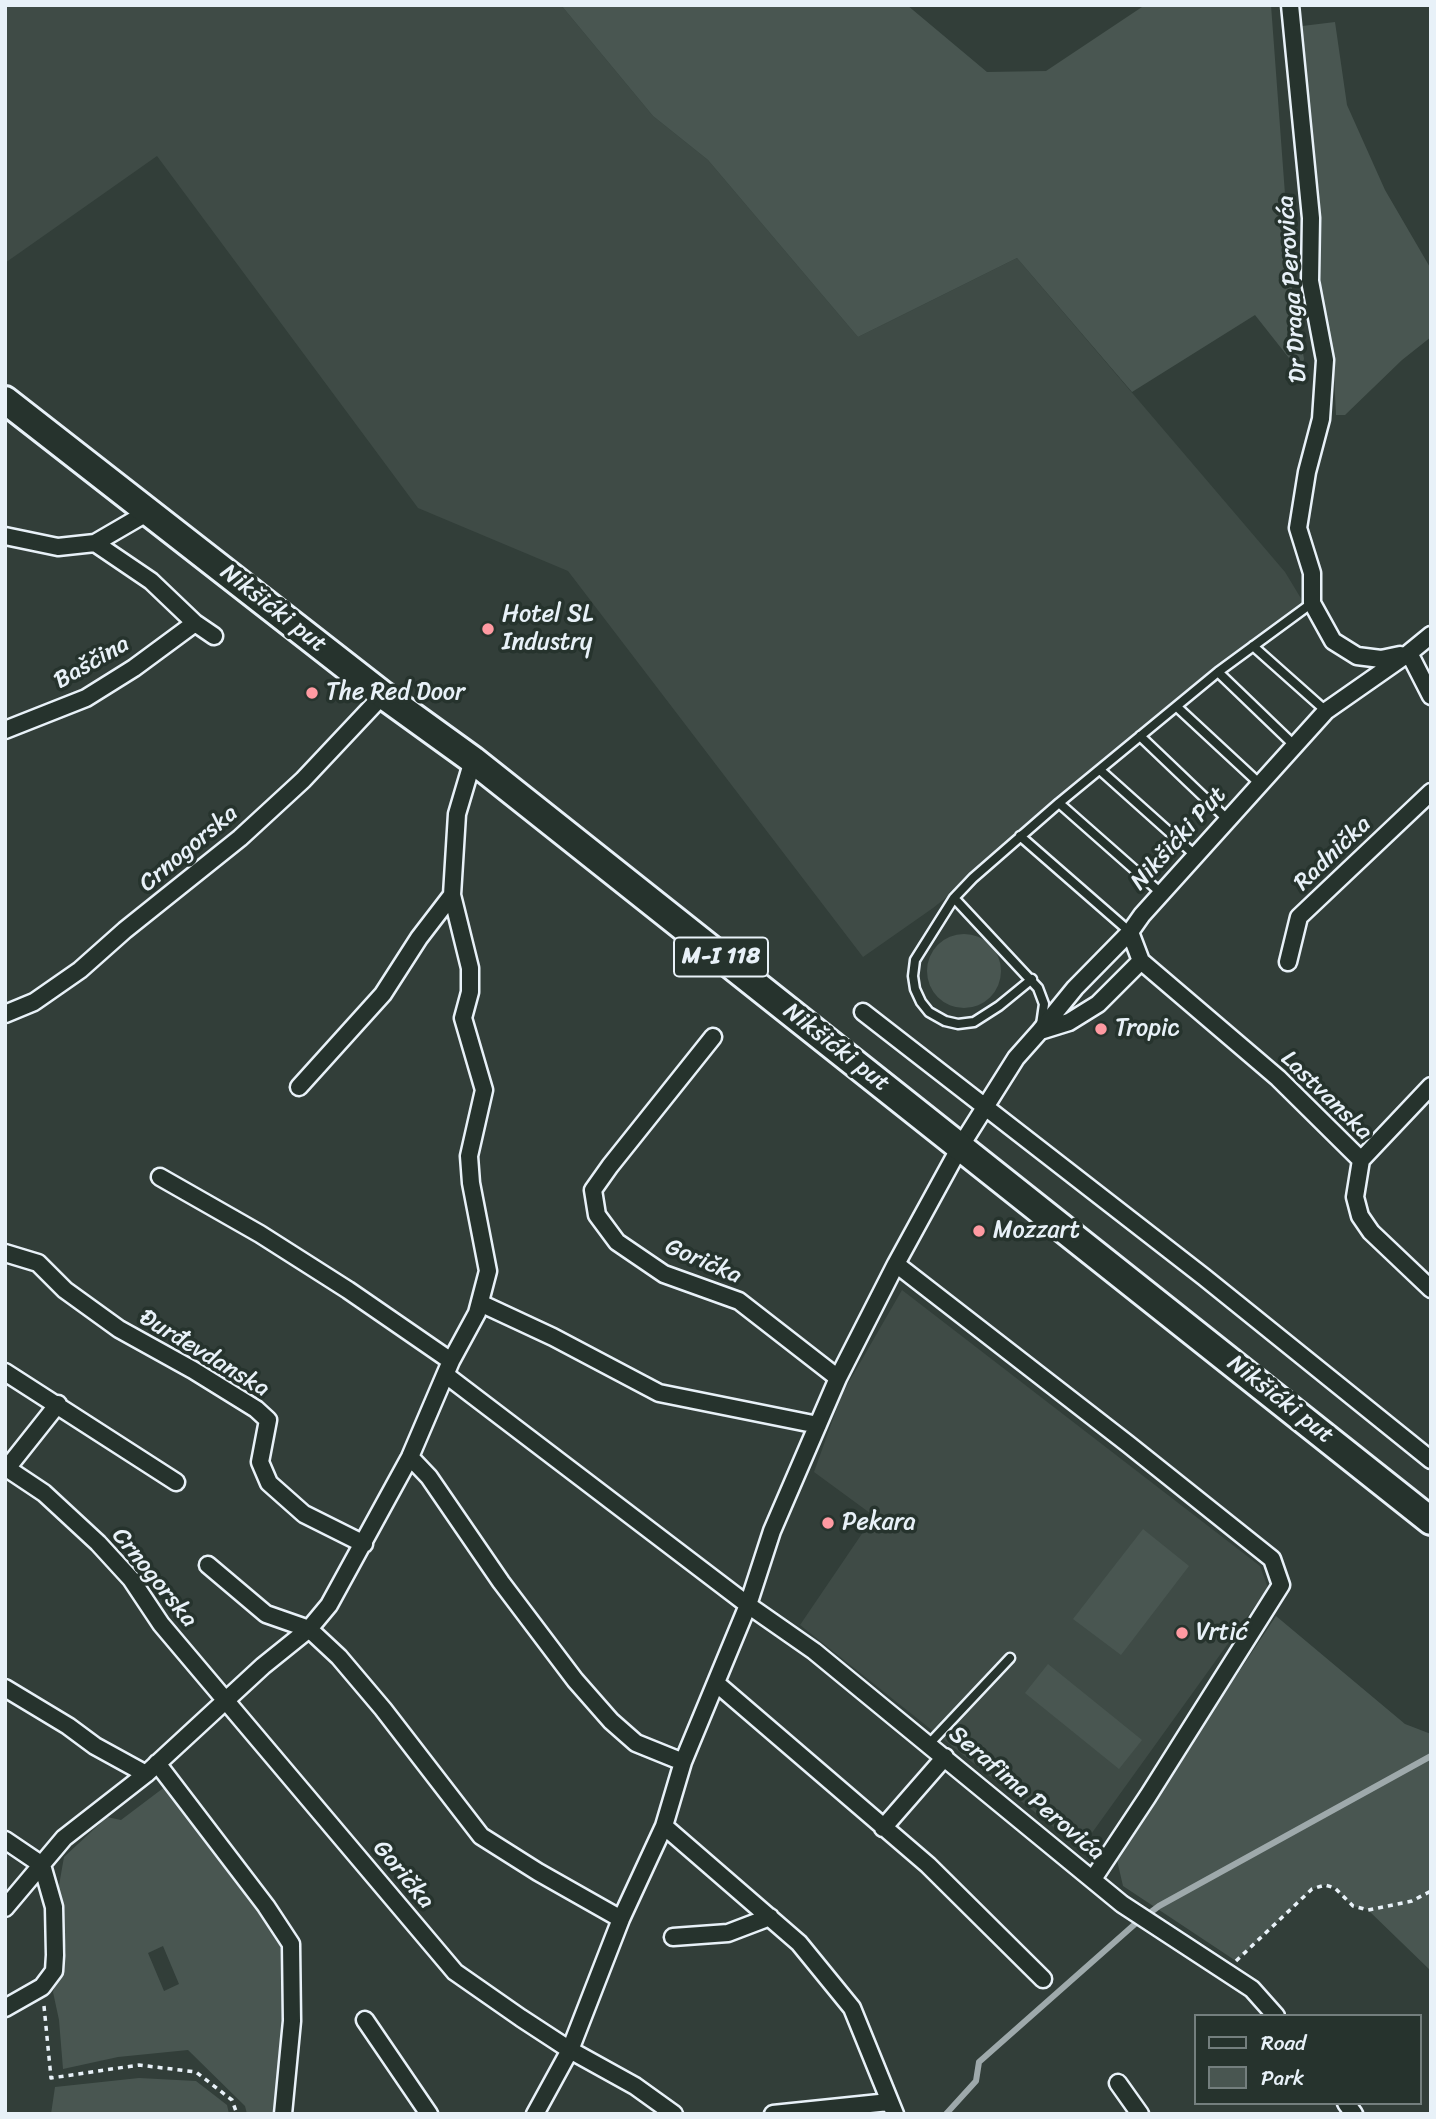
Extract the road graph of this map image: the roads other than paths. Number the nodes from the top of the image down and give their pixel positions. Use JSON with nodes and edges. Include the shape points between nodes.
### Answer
{"nodes":[{"id":1,"x":1290,"y":5,"type":"edge"},
{"id":2,"x":5,"y":400,"type":"edge"},
{"id":3,"x":149,"y":511,"type":"junction"},
{"id":4,"x":5,"y":536,"type":"edge"},
{"id":5,"x":95,"y":543,"type":"junction"},
{"id":6,"x":1312,"y":603,"type":"junction"},
{"id":7,"x":195,"y":623,"type":"junction"},
{"id":8,"x":1431,"y":635,"type":"edge"},
{"id":9,"x":214,"y":636,"type":"dead end"},
{"id":10,"x":1253,"y":646,"type":"junction"},
{"id":11,"x":1409,"y":653,"type":"junction"},
{"id":12,"x":1217,"y":672,"type":"junction"},
{"id":13,"x":383,"y":695,"type":"junction"},
{"id":14,"x":1431,"y":696,"type":"edge"},
{"id":15,"x":1177,"y":707,"type":"junction"},
{"id":16,"x":1326,"y":711,"type":"junction"},
{"id":17,"x":5,"y":730,"type":"edge"},
{"id":18,"x":1140,"y":736,"type":"junction"},
{"id":19,"x":1295,"y":746,"type":"junction"},
{"id":20,"x":473,"y":760,"type":"junction"},
{"id":21,"x":1100,"y":769,"type":"junction"},
{"id":22,"x":1260,"y":784,"type":"junction"},
{"id":23,"x":1431,"y":792,"type":"edge"},
{"id":24,"x":1059,"y":803,"type":"junction"},
{"id":25,"x":1228,"y":820,"type":"junction"},
{"id":26,"x":1020,"y":836,"type":"junction"},
{"id":27,"x":1195,"y":855,"type":"junction"},
{"id":28,"x":1161,"y":892,"type":"junction"},
{"id":29,"x":452,"y":895,"type":"junction"},
{"id":30,"x":954,"y":898,"type":"junction"},
{"id":31,"x":1130,"y":932,"type":"junction"},
{"id":32,"x":1141,"y":961,"type":"junction"},
{"id":33,"x":1288,"y":962,"type":"dead end"},
{"id":34,"x":1032,"y":979,"type":"junction"},
{"id":35,"x":863,"y":1012,"type":"dead end"},
{"id":36,"x":5,"y":1014,"type":"edge"},
{"id":37,"x":1040,"y":1031,"type":"junction"},
{"id":38,"x":713,"y":1037,"type":"dead end"},
{"id":39,"x":1431,"y":1086,"type":"edge"},
{"id":40,"x":299,"y":1087,"type":"dead end"},
{"id":41,"x":986,"y":1107,"type":"junction"},
{"id":42,"x":960,"y":1147,"type":"junction"},
{"id":43,"x":1361,"y":1160,"type":"junction"},
{"id":44,"x":160,"y":1177,"type":"dead end"},
{"id":45,"x":5,"y":1253,"type":"edge"},
{"id":46,"x":896,"y":1264,"type":"junction"},
{"id":47,"x":1431,"y":1289,"type":"edge"},
{"id":48,"x":480,"y":1303,"type":"junction"},
{"id":49,"x":449,"y":1368,"type":"junction"},
{"id":50,"x":5,"y":1371,"type":"edge"},
{"id":51,"x":838,"y":1378,"type":"junction"},
{"id":52,"x":58,"y":1404,"type":"junction"},
{"id":53,"x":818,"y":1425,"type":"junction"},
{"id":54,"x":410,"y":1457,"type":"junction"},
{"id":55,"x":1431,"y":1460,"type":"edge"},
{"id":56,"x":7,"y":1467,"type":"edge"},
{"id":57,"x":176,"y":1482,"type":"dead end"},
{"id":58,"x":1431,"y":1521,"type":"edge"},
{"id":59,"x":363,"y":1544,"type":"junction"},
{"id":60,"x":208,"y":1565,"type":"dead end"},
{"id":61,"x":748,"y":1605,"type":"junction"},
{"id":62,"x":309,"y":1629,"type":"junction"},
{"id":63,"x":1010,"y":1658,"type":"dead end"},
{"id":64,"x":716,"y":1683,"type":"junction"},
{"id":65,"x":5,"y":1688,"type":"edge"},
{"id":66,"x":226,"y":1700,"type":"junction"},
{"id":67,"x":929,"y":1744,"type":"junction"},
{"id":68,"x":945,"y":1757,"type":"junction"},
{"id":69,"x":683,"y":1762,"type":"junction"},
{"id":70,"x":152,"y":1769,"type":"junction"},
{"id":71,"x":664,"y":1826,"type":"junction"},
{"id":72,"x":883,"y":1828,"type":"junction"},
{"id":73,"x":5,"y":1840,"type":"edge"},
{"id":74,"x":42,"y":1865,"type":"junction"},
{"id":75,"x":1093,"y":1879,"type":"junction"},
{"id":76,"x":5,"y":1909,"type":"edge"},
{"id":77,"x":771,"y":1917,"type":"junction"},
{"id":78,"x":621,"y":1919,"type":"junction"},
{"id":79,"x":673,"y":1937,"type":"dead end"},
{"id":80,"x":1043,"y":1979,"type":"dead end"},
{"id":81,"x":5,"y":2008,"type":"edge"},
{"id":82,"x":1274,"y":2014,"type":"edge"},
{"id":83,"x":365,"y":2020,"type":"dead end"},
{"id":84,"x":570,"y":2050,"type":"junction"},
{"id":85,"x":1118,"y":2083,"type":"dead end"},
{"id":86,"x":892,"y":2108,"type":"edge"},
{"id":87,"x":284,"y":2114,"type":"edge"},
{"id":88,"x":429,"y":2114,"type":"edge"},
{"id":89,"x":535,"y":2114,"type":"edge"},
{"id":90,"x":674,"y":2114,"type":"edge"},
{"id":91,"x":773,"y":2114,"type":"edge"},
{"id":92,"x":1140,"y":2114,"type":"edge"}],
"edges":[{"from":1,"to":6,"type":"street","name":"Dr Draga Perovića","via":[[1311,218],[1310,281],[1325,360],[1321,419],[1298,528],[1312,573]]},
{"from":2,"to":3,"type":"main road","name":"Nikšićki put","number":"M-I 118"},
{"from":3,"to":5,"type":"street"},
{"from":3,"to":13,"type":"main road","name":"Nikšićki put","number":"M-I 118"},
{"from":4,"to":5,"type":"street","via":[[58,547]]},
{"from":5,"to":7,"type":"street","via":[[151,581]]},
{"from":6,"to":10,"type":"lane"},
{"from":6,"to":11,"type":"street","name":"Dr Draga Perovića","via":[[1333,641],[1357,656],[1381,659]]},
{"from":7,"to":9,"type":"street"},
{"from":7,"to":17,"type":"street","name":"Baščina","via":[[86,698]]},
{"from":8,"to":11,"type":"street","name":"Nikšićki Put"},
{"from":10,"to":12,"type":"lane"},
{"from":10,"to":16,"type":"lane"},
{"from":11,"to":14,"type":"street"},
{"from":11,"to":16,"type":"street","name":"Nikšićki Put"},
{"from":12,"to":15,"type":"lane"},
{"from":12,"to":19,"type":"lane"},
{"from":13,"to":20,"type":"main road","name":"Nikšićki put","number":"M-I 118"},
{"from":13,"to":36,"type":"street","name":"Crnogorska","via":[[303,780],[240,838],[80,970],[34,1002]]},
{"from":15,"to":18,"type":"lane"},
{"from":15,"to":22,"type":"lane"},
{"from":16,"to":19,"type":"street","name":"Nikšićki Put"},
{"from":18,"to":21,"type":"lane"},
{"from":18,"to":25,"type":"lane"},
{"from":19,"to":22,"type":"street","name":"Nikšićki Put"},
{"from":20,"to":29,"type":"street","via":[[457,814]]},
{"from":20,"to":42,"type":"main road","name":"Nikšićki put","number":"M-I 118"},
{"from":21,"to":24,"type":"lane"},
{"from":21,"to":27,"type":"lane"},
{"from":22,"to":25,"type":"street","name":"Nikšićki Put"},
{"from":23,"to":33,"type":"street","name":"Radnička","via":[[1300,917]]},
{"from":24,"to":26,"type":"lane"},
{"from":24,"to":28,"type":"lane"},
{"from":25,"to":27,"type":"street","name":"Nikšićki Put"},
{"from":26,"to":30,"type":"lane"},
{"from":26,"to":31,"type":"lane"},
{"from":27,"to":28,"type":"street","name":"Nikšićki Put"},
{"from":28,"to":31,"type":"street","name":"Nikšićki Put"},
{"from":29,"to":40,"type":"street","via":[[383,994]]},
{"from":29,"to":48,"type":"street","via":[[470,968],[463,1018],[484,1090],[469,1156],[488,1271]]},
{"from":30,"to":34,"type":"lane"},
{"from":30,"to":34,"type":"lane","via":[[915,960],[915,989],[929,1012],[958,1024],[974,1022]]},
{"from":31,"to":32,"type":"street"},
{"from":31,"to":37,"type":"street","name":"Nikšićki Put"},
{"from":32,"to":37,"type":"street","via":[[1098,1004],[1069,1022]]},
{"from":32,"to":43,"type":"street","name":"Lastvanska","via":[[1278,1078]]},
{"from":34,"to":37,"type":"lane","via":[[1044,1004]]},
{"from":35,"to":41,"type":"street","name":"Nikšićki put"},
{"from":37,"to":41,"type":"street","via":[[1016,1058]]},
{"from":38,"to":51,"type":"street","name":"Gorička","via":[[593,1190],[597,1215],[617,1242],[664,1274],[739,1301]]},
{"from":39,"to":43,"type":"street"},
{"from":41,"to":42,"type":"street"},
{"from":41,"to":55,"type":"street","name":"Nikšićki put"},
{"from":42,"to":46,"type":"street"},
{"from":42,"to":58,"type":"main road","name":"Nikšićki put","number":"M-I 118"},
{"from":43,"to":47,"type":"street","name":"Lastvanska","via":[[1355,1197],[1360,1216]]},
{"from":44,"to":49,"type":"street","via":[[348,1290]]},
{"from":45,"to":59,"type":"street","name":"Đurđevdanska","via":[[38,1262],[65,1290],[119,1329],[256,1409],[268,1420],[260,1462],[269,1483],[304,1514]]},
{"from":46,"to":51,"type":"street"},
{"from":46,"to":75,"type":"street","via":[[1272,1559],[1280,1585]]},
{"from":48,"to":49,"type":"street"},
{"from":48,"to":53,"type":"street","via":[[659,1393]]},
{"from":49,"to":54,"type":"street"},
{"from":49,"to":61,"type":"street"},
{"from":50,"to":52,"type":"street"},
{"from":51,"to":53,"type":"street"},
{"from":52,"to":56,"type":"street"},
{"from":52,"to":57,"type":"street"},
{"from":53,"to":61,"type":"street","via":[[772,1531]]},
{"from":54,"to":59,"type":"street"},
{"from":54,"to":69,"type":"street","via":[[575,1680],[611,1721],[636,1743]]},
{"from":56,"to":66,"type":"street","name":"Crnogorska","via":[[44,1493],[98,1543]]},
{"from":59,"to":62,"type":"street","via":[[329,1605]]},
{"from":60,"to":62,"type":"street","via":[[266,1614]]},
{"from":61,"to":64,"type":"street"},
{"from":61,"to":67,"type":"street","name":"Serafima Perovića","via":[[814,1651]]},
{"from":62,"to":66,"type":"street"},
{"from":62,"to":78,"type":"street","via":[[383,1709],[481,1836]]},
{"from":63,"to":67,"type":"lane"},
{"from":64,"to":69,"type":"street"},
{"from":64,"to":72,"type":"street"},
{"from":65,"to":70,"type":"street","via":[[95,1746]]},
{"from":66,"to":70,"type":"street"},
{"from":66,"to":84,"type":"street","name":"Gorička","via":[[455,1972]]},
{"from":67,"to":68,"type":"street","name":"Serafima Perovića"},
{"from":68,"to":72,"type":"street"},
{"from":68,"to":75,"type":"street","name":"Serafima Perovića"},
{"from":69,"to":71,"type":"street"},
{"from":70,"to":74,"type":"street","via":[[64,1838]]},
{"from":70,"to":87,"type":"street","via":[[266,1906],[291,1944],[292,2021]]},
{"from":71,"to":77,"type":"street"},
{"from":71,"to":78,"type":"street"},
{"from":72,"to":80,"type":"street","via":[[928,1865]]},
{"from":73,"to":74,"type":"street"},
{"from":74,"to":76,"type":"street"},
{"from":74,"to":81,"type":"street","via":[[54,1907],[54,1971],[42,1987]]},
{"from":75,"to":82,"type":"street","name":"Serafima Perovića","via":[[1122,1904],[1252,1989]]},
{"from":77,"to":79,"type":"street","via":[[728,1933]]},
{"from":77,"to":86,"type":"street","via":[[799,1943],[852,2008]]},
{"from":78,"to":84,"type":"street"},
{"from":83,"to":88,"type":"street"},
{"from":84,"to":89,"type":"street"},
{"from":84,"to":90,"type":"street","name":"Gorička"},
{"from":85,"to":92,"type":"street"},
{"from":86,"to":91,"type":"street"}]}
